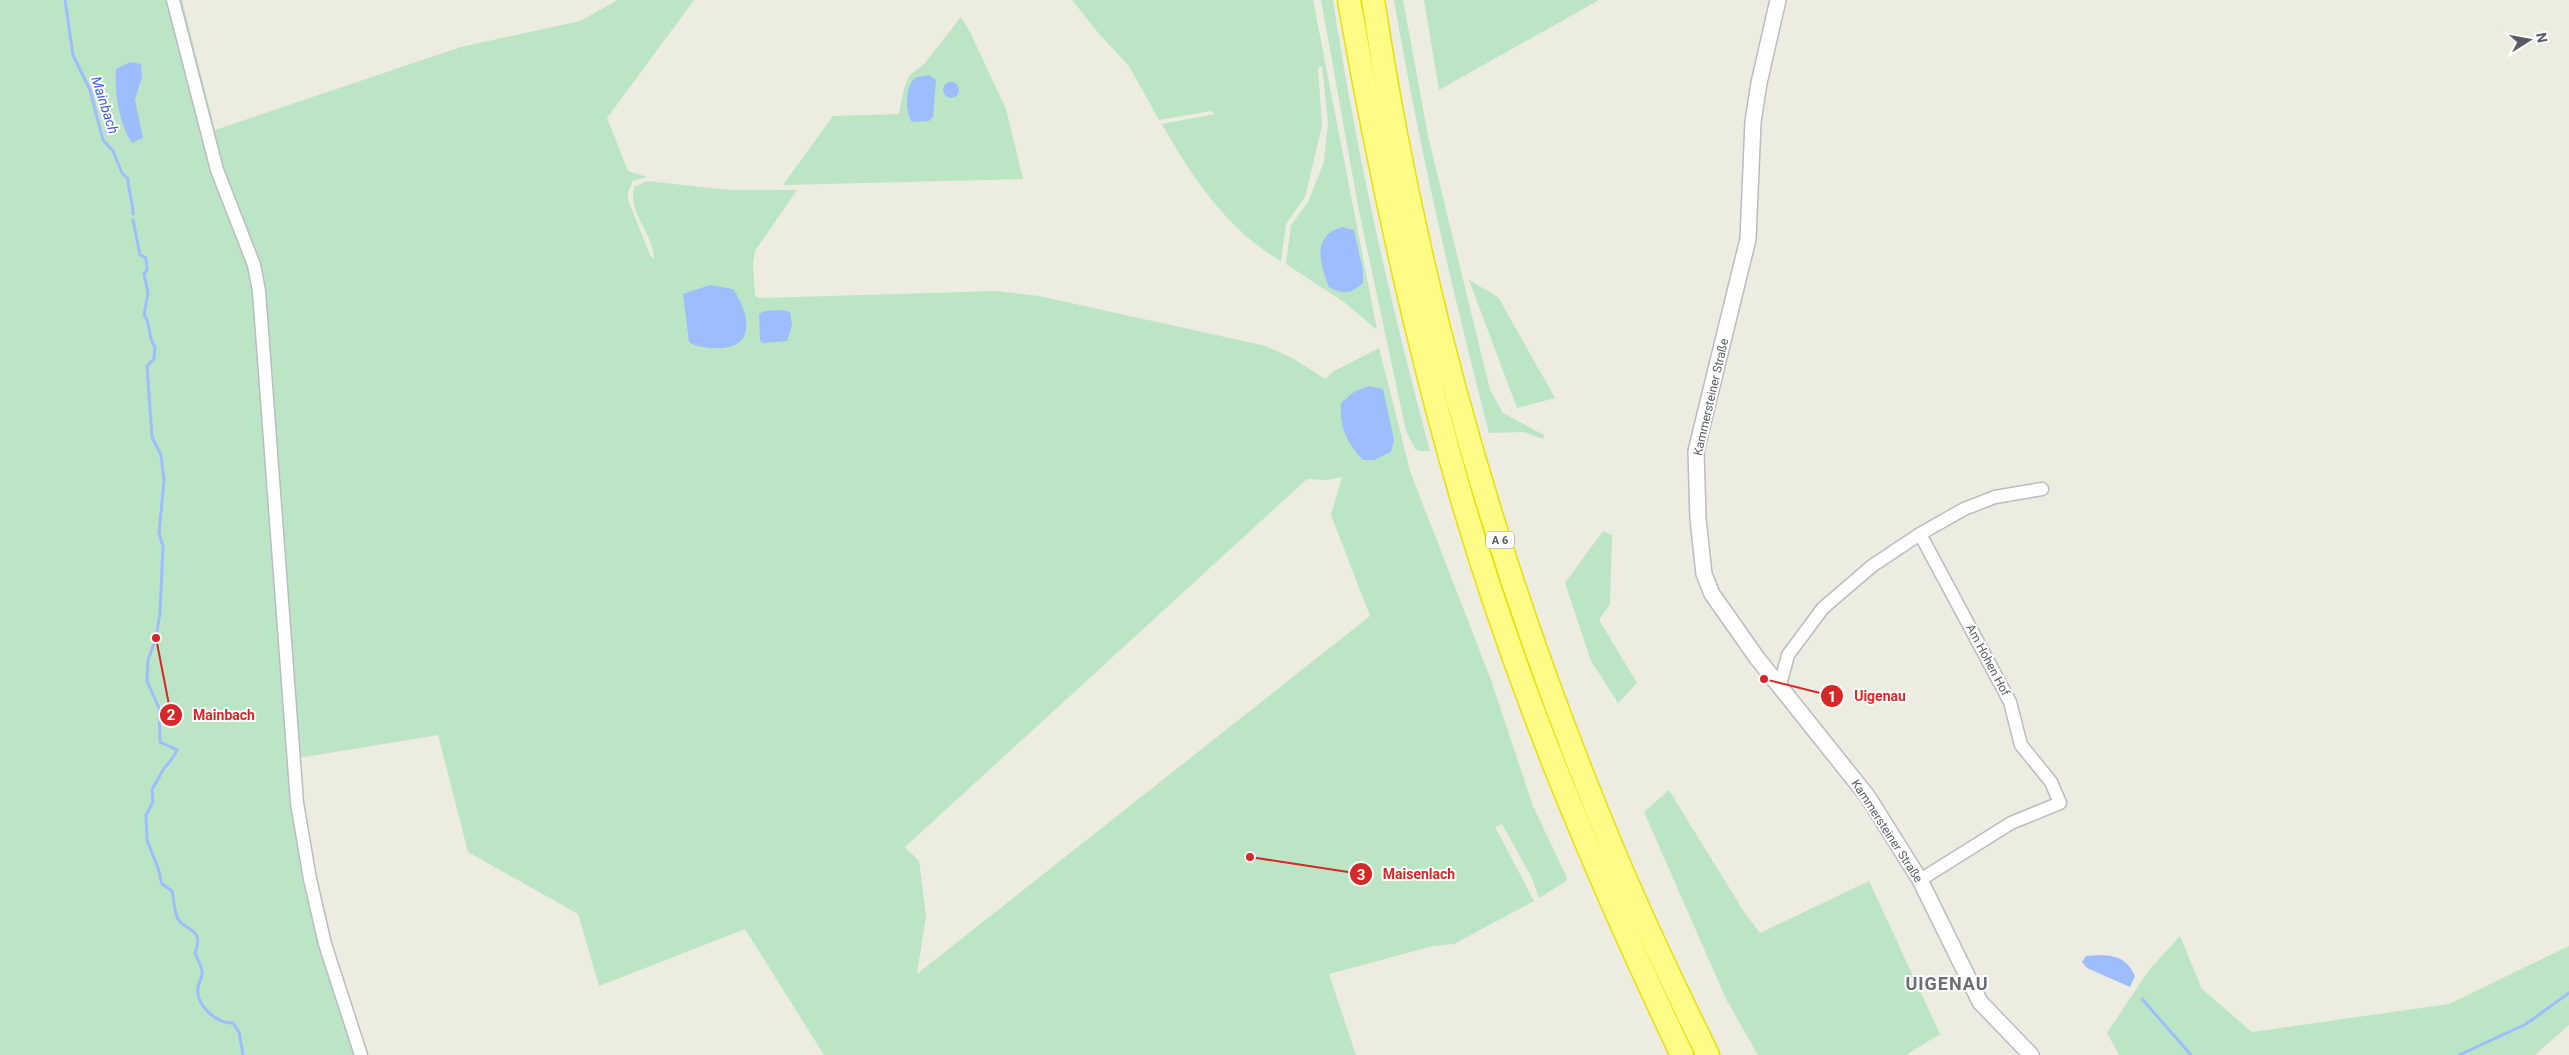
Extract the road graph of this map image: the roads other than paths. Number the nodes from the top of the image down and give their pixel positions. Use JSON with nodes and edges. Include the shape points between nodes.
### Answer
{"nodes":[{"id":1,"x":173,"y":0,"type":"edge"},
{"id":2,"x":1349,"y":0,"type":"edge"},
{"id":3,"x":1373,"y":0,"type":"edge"},
{"id":4,"x":1778,"y":0,"type":"edge"},
{"id":5,"x":2042,"y":489,"type":"dead end"},
{"id":6,"x":1920,"y":534,"type":"junction"},
{"id":7,"x":1780,"y":685,"type":"junction"},
{"id":8,"x":1920,"y":880,"type":"junction"},
{"id":9,"x":361,"y":1055,"type":"edge"},
{"id":10,"x":1682,"y":1055,"type":"edge"},
{"id":11,"x":1708,"y":1055,"type":"edge"},
{"id":12,"x":2031,"y":1055,"type":"edge"}],
"edges":[{"from":1,"to":9,"type":"street","via":[[217,170],[254,265],[259,291],[297,803],[325,944]]},
{"from":2,"to":10,"type":"highway","number":"A 6","via":[[1408,295],[1436,406],[1480,556],[1561,781],[1605,888]]},
{"from":3,"to":11,"type":"highway","number":"A 6","via":[[1394,123],[1434,304],[1457,397],[1513,584],[1614,851]]},
{"from":4,"to":7,"type":"street","name":"Kammersteiner Straße","via":[[1753,122],[1748,238],[1696,450],[1695,473],[1704,574],[1712,594]]},
{"from":5,"to":6,"type":"street","via":[[1995,496]]},
{"from":6,"to":7,"type":"street","via":[[1872,566],[1822,608],[1788,655]]},
{"from":6,"to":8,"type":"street","name":"Am Hohen Hof","via":[[2010,702],[2021,745],[2051,782],[2060,803],[2011,823]]},
{"from":7,"to":8,"type":"street","name":"Kammersteiner Straße","via":[[1868,797]]},
{"from":8,"to":12,"type":"street","name":"Kammersteiner Straße","via":[[1980,1002]]}]}
